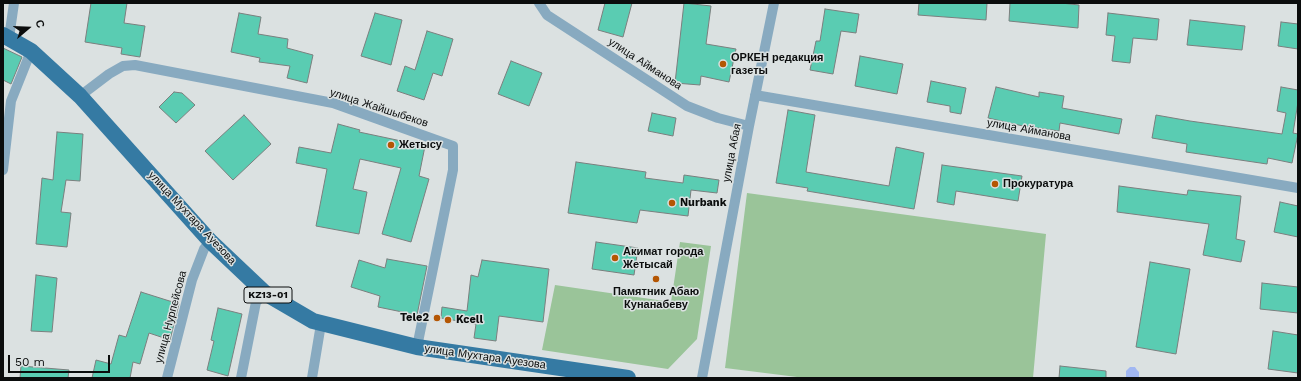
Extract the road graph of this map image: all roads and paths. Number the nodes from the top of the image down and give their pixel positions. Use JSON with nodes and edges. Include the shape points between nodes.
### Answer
{"nodes":[{"id":1,"x":14,"y":3,"type":"edge"},
{"id":2,"x":539,"y":3,"type":"edge"},
{"id":3,"x":774,"y":3,"type":"edge"},
{"id":4,"x":6,"y":36,"type":"edge"},
{"id":5,"x":31,"y":51,"type":"junction"},
{"id":6,"x":755,"y":95,"type":"junction"},
{"id":7,"x":80,"y":96,"type":"junction"},
{"id":8,"x":749,"y":126,"type":"junction"},
{"id":9,"x":3,"y":170,"type":"edge"},
{"id":10,"x":1298,"y":188,"type":"edge"},
{"id":11,"x":210,"y":241,"type":"junction"},
{"id":12,"x":265,"y":294,"type":"junction"},
{"id":13,"x":321,"y":324,"type":"junction"},
{"id":14,"x":417,"y":347,"type":"junction"},
{"id":15,"x":167,"y":378,"type":"edge"},
{"id":16,"x":241,"y":378,"type":"edge"},
{"id":17,"x":312,"y":378,"type":"edge"},
{"id":18,"x":628,"y":378,"type":"edge"},
{"id":19,"x":702,"y":378,"type":"edge"}],
"edges":[{"from":1,"to":4,"type":"street"},
{"from":2,"to":8,"type":"street","name":"улица Айманова","via":[[547,15],[687,106]]},
{"from":3,"to":6,"type":"street","name":"улица Абая"},
{"from":4,"to":5,"type":"main road","name":"улица Мухтара Ауезова","number":"KZ13-01"},
{"from":5,"to":7,"type":"main road","name":"улица Мухтара Ауезова","number":"KZ13-01"},
{"from":5,"to":9,"type":"street","via":[[10,102]]},
{"from":6,"to":8,"type":"street","name":"улица Абая"},
{"from":6,"to":10,"type":"street","name":"улица Айманова"},
{"from":7,"to":11,"type":"main road","name":"улица Мухтара Ауезова","number":"KZ13-01"},
{"from":7,"to":14,"type":"street","name":"улица Жайшыбеков","via":[[123,66],[135,65],[333,104],[453,146],[453,170]]},
{"from":8,"to":19,"type":"street","name":"улица Абая"},
{"from":11,"to":12,"type":"main road","name":"улица Мухтара Ауезова","number":"KZ13-01"},
{"from":11,"to":15,"type":"street","name":"улица Нурпейсова","via":[[204,249],[192,280]]},
{"from":12,"to":13,"type":"main road","name":"улица Мухтара Ауезова","number":"KZ13-01"},
{"from":12,"to":16,"type":"street","via":[[256,302]]},
{"from":13,"to":14,"type":"main road","name":"улица Мухтара Ауезова","number":"KZ13-01"},
{"from":13,"to":17,"type":"street"},
{"from":14,"to":18,"type":"main road","name":"улица Мухтара Ауезова","number":"KZ13-01"}]}
